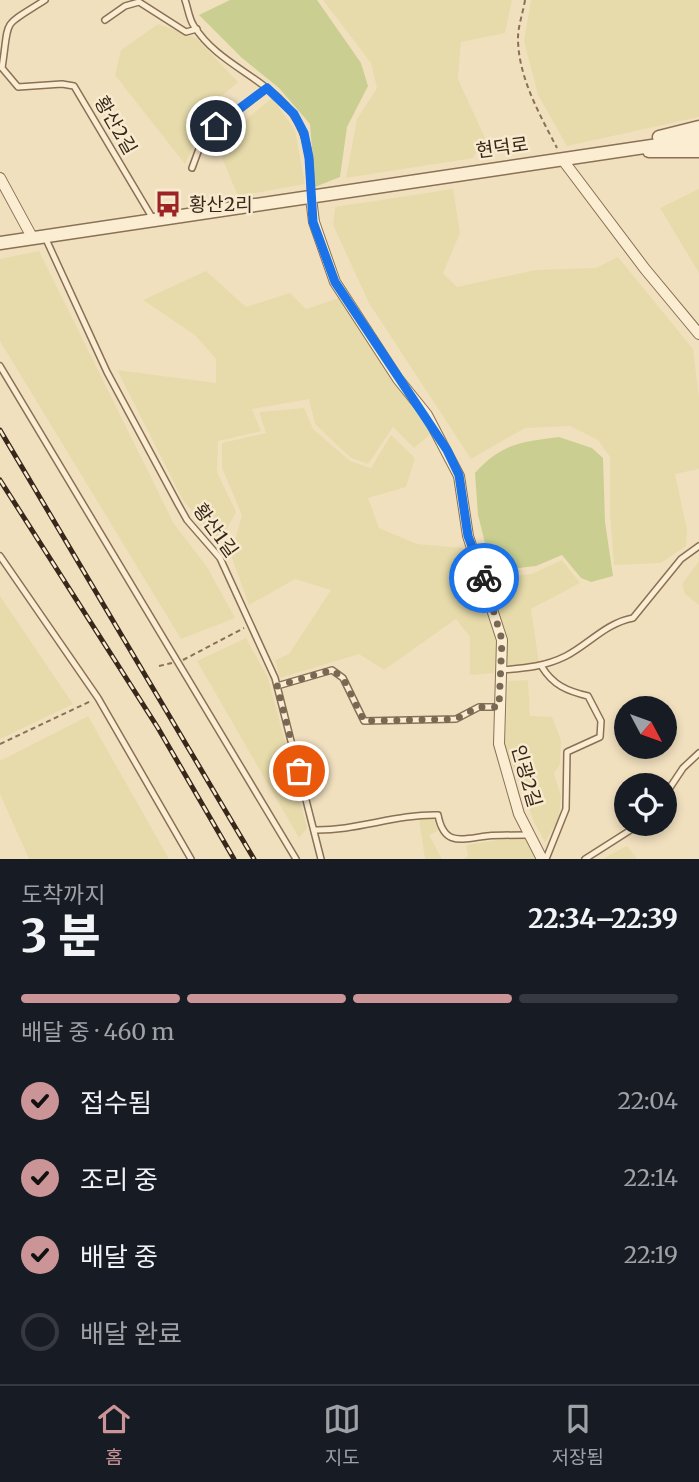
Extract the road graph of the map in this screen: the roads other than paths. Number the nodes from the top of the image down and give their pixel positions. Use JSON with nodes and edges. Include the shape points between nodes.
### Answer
{"nodes":[{"id":1,"x":45,"y":0,"type":"edge"},
{"id":2,"x":185,"y":0,"type":"edge"},
{"id":3,"x":105,"y":20,"type":"dead end"},
{"id":4,"x":197,"y":29,"type":"junction"},
{"id":5,"x":267,"y":88,"type":"junction"},
{"id":6,"x":699,"y":127,"type":"edge"},
{"id":7,"x":699,"y":139,"type":"edge"},
{"id":8,"x":614,"y":149,"type":"junction"},
{"id":9,"x":699,"y":151,"type":"edge"},
{"id":10,"x":562,"y":159,"type":"junction"},
{"id":11,"x":192,"y":168,"type":"dead end"},
{"id":12,"x":0,"y":178,"type":"edge"},
{"id":13,"x":311,"y":198,"type":"junction"},
{"id":14,"x":153,"y":219,"type":"junction"},
{"id":15,"x":38,"y":237,"type":"junction"},
{"id":16,"x":0,"y":243,"type":"edge"},
{"id":17,"x":699,"y":334,"type":"edge"},
{"id":18,"x":0,"y":366,"type":"edge"},
{"id":19,"x":699,"y":546,"type":"edge"},
{"id":20,"x":0,"y":556,"type":"edge"},
{"id":21,"x":542,"y":667,"type":"junction"},
{"id":22,"x":501,"y":670,"type":"junction"},
{"id":23,"x":277,"y":686,"type":"junction"},
{"id":24,"x":499,"y":707,"type":"junction"},
{"id":25,"x":699,"y":753,"type":"edge"},
{"id":26,"x":677,"y":777,"type":"edge"},
{"id":27,"x":314,"y":830,"type":"junction"},
{"id":28,"x":527,"y":835,"type":"junction"},
{"id":29,"x":621,"y":836,"type":"edge"},
{"id":30,"x":191,"y":859,"type":"edge"},
{"id":31,"x":296,"y":859,"type":"edge"},
{"id":32,"x":321,"y":859,"type":"edge"},
{"id":33,"x":544,"y":859,"type":"edge"},
{"id":34,"x":585,"y":859,"type":"edge"}],
"edges":[{"from":1,"to":14,"type":"lane","name":"황산2길","via":[[9,21],[2,68],[18,87],[74,86]]},
{"from":2,"to":4,"type":"lane"},
{"from":3,"to":4,"type":"lane","via":[[139,2],[186,32]]},
{"from":4,"to":5,"type":"lane"},
{"from":5,"to":11,"type":"lane","via":[[203,138]]},
{"from":5,"to":13,"type":"lane","via":[[294,114],[304,133]]},
{"from":6,"to":8,"type":"street"},
{"from":7,"to":8,"type":"street","name":"현덕로"},
{"from":8,"to":9,"type":"street"},
{"from":8,"to":10,"type":"street","name":"현덕로"},
{"from":10,"to":13,"type":"street","name":"현덕로"},
{"from":10,"to":17,"type":"street"},
{"from":12,"to":15,"type":"street"},
{"from":13,"to":14,"type":"street","name":"현덕로"},
{"from":13,"to":22,"type":"street","name":"인광2길","via":[[313,222],[335,282],[427,415],[459,475],[468,536],[502,640]]},
{"from":14,"to":15,"type":"street","name":"현덕로"},
{"from":15,"to":16,"type":"street","name":"현덕로"},
{"from":15,"to":23,"type":"lane","name":"황산1길","via":[[187,520],[220,558]]},
{"from":18,"to":31,"type":"lane"},
{"from":19,"to":21,"type":"lane","via":[[681,559],[633,618],[618,621]]},
{"from":20,"to":30,"type":"lane","via":[[98,698]]},
{"from":21,"to":22,"type":"lane"},
{"from":21,"to":33,"type":"lane","via":[[551,681],[588,696],[601,721],[600,737],[567,752],[566,809]]},
{"from":22,"to":24,"type":"street","name":"인광2길"},
{"from":23,"to":24,"type":"lane","via":[[332,670],[343,678],[364,721],[456,719],[478,707]]},
{"from":23,"to":27,"type":"lane","name":"황산1길"},
{"from":24,"to":28,"type":"street","name":"인광2길","via":[[499,744]]},
{"from":25,"to":26,"type":"lane"},
{"from":27,"to":28,"type":"lane","via":[[343,831],[438,815],[441,829],[450,838]]},
{"from":27,"to":32,"type":"lane","name":"황산1길"},
{"from":28,"to":33,"type":"street","name":"인광2길"},
{"from":29,"to":34,"type":"lane"}]}
